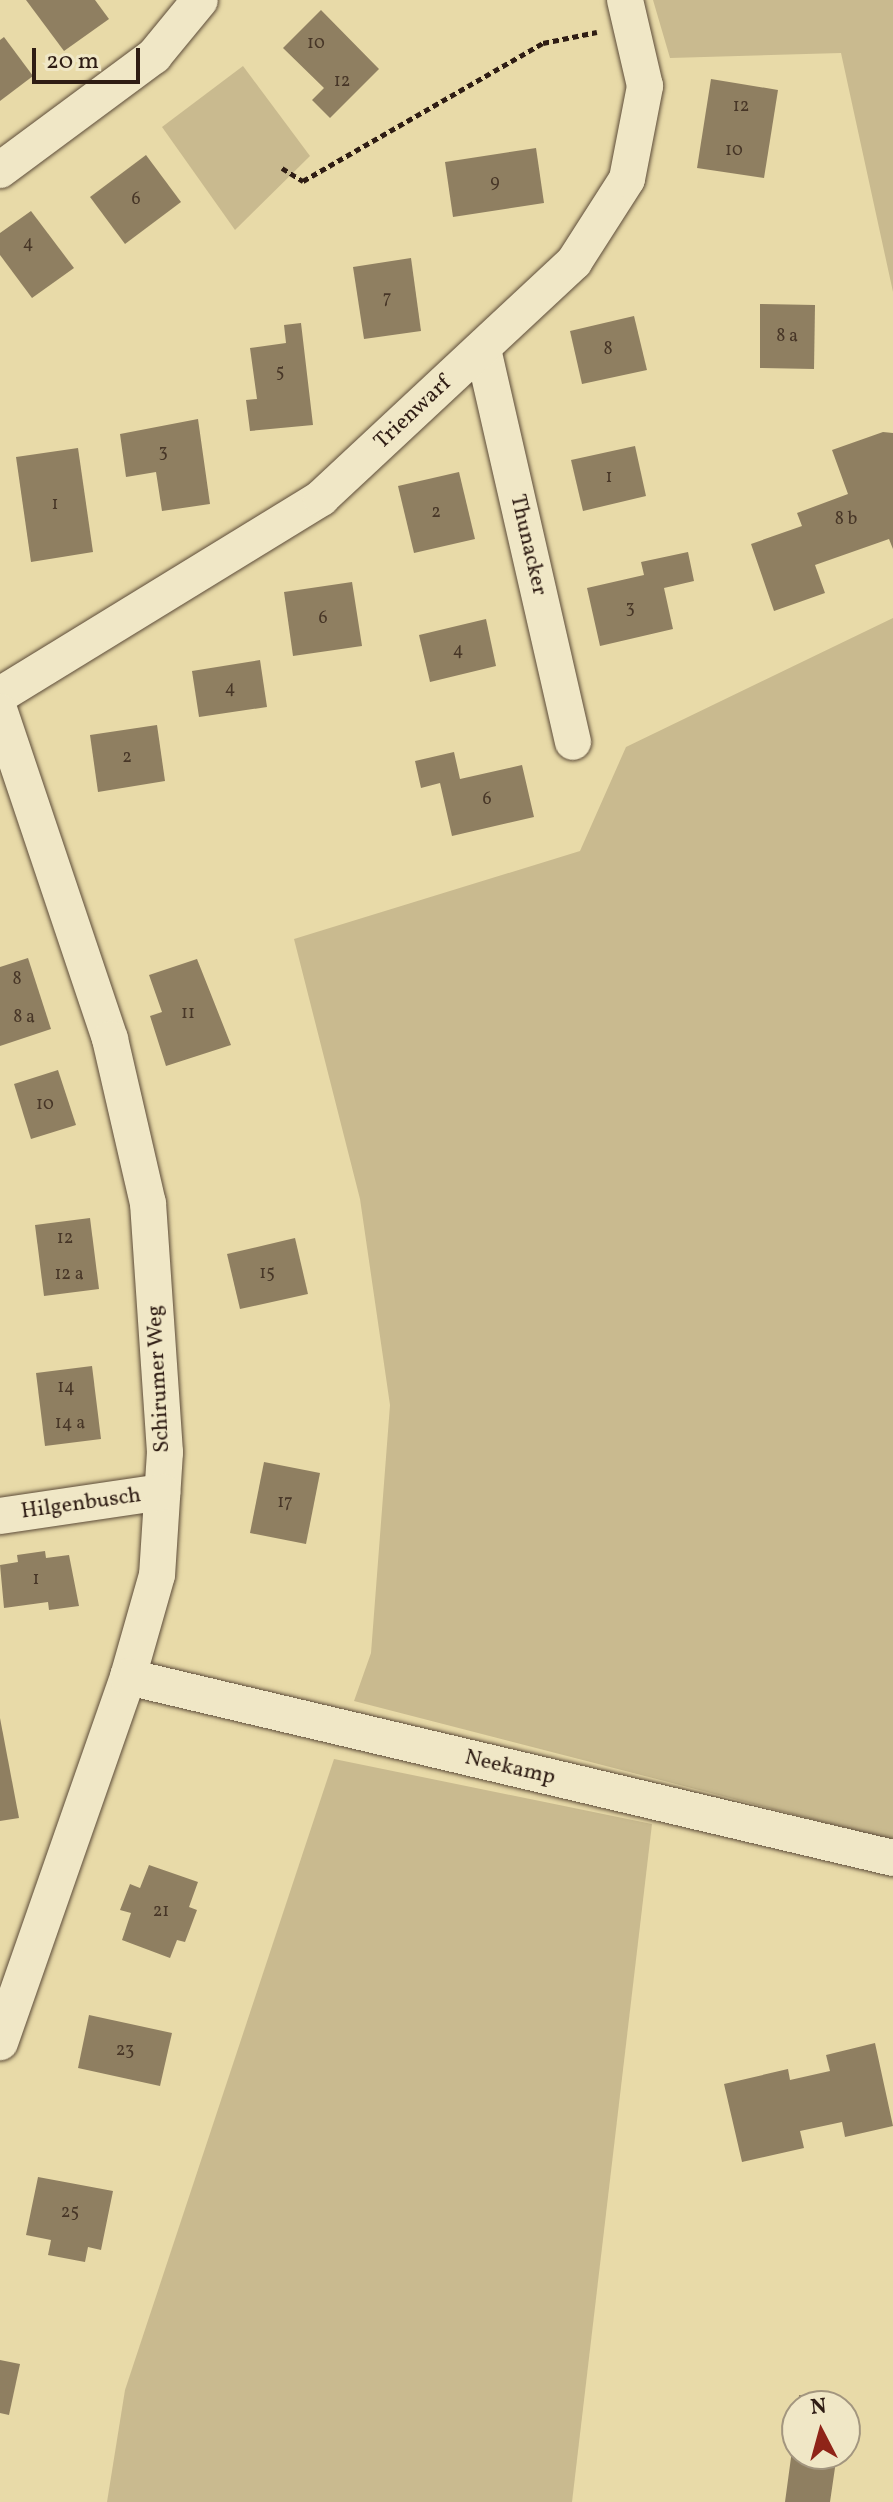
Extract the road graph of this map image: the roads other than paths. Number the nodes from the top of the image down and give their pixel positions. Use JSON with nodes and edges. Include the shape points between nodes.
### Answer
{"nodes":[{"id":1,"x":200,"y":0,"type":"edge"},
{"id":2,"x":629,"y":14,"type":"edge"},
{"id":3,"x":0,"y":170,"type":"edge"},
{"id":4,"x":483,"y":349,"type":"junction"},
{"id":5,"x":0,"y":695,"type":"edge"},
{"id":6,"x":0,"y":712,"type":"edge"},
{"id":7,"x":573,"y":742,"type":"dead end"},
{"id":8,"x":162,"y":1492,"type":"junction"},
{"id":9,"x":0,"y":1516,"type":"edge"},
{"id":10,"x":128,"y":1677,"type":"junction"},
{"id":11,"x":893,"y":1858,"type":"edge"},
{"id":12,"x":0,"y":2042,"type":"edge"}],
"edges":[{"from":1,"to":3,"type":"street","via":[[154,56]]},
{"from":2,"to":4,"type":"street","name":"Trienwarf","via":[[645,86],[627,179],[574,262]]},
{"from":4,"to":5,"type":"street","name":"Trienwarf","via":[[321,498]]},
{"from":4,"to":7,"type":"street","name":"Thunacker"},
{"from":6,"to":8,"type":"street","name":"Schirumer Weg","via":[[110,1039],[148,1203],[165,1452]]},
{"from":8,"to":9,"type":"street","name":"Hilgenbusch"},
{"from":8,"to":10,"type":"street","name":"Schirumer Weg","via":[[157,1575]]},
{"from":10,"to":11,"type":"street","name":"Neekamp"},
{"from":10,"to":12,"type":"street","name":"Schirumer Weg"}]}
